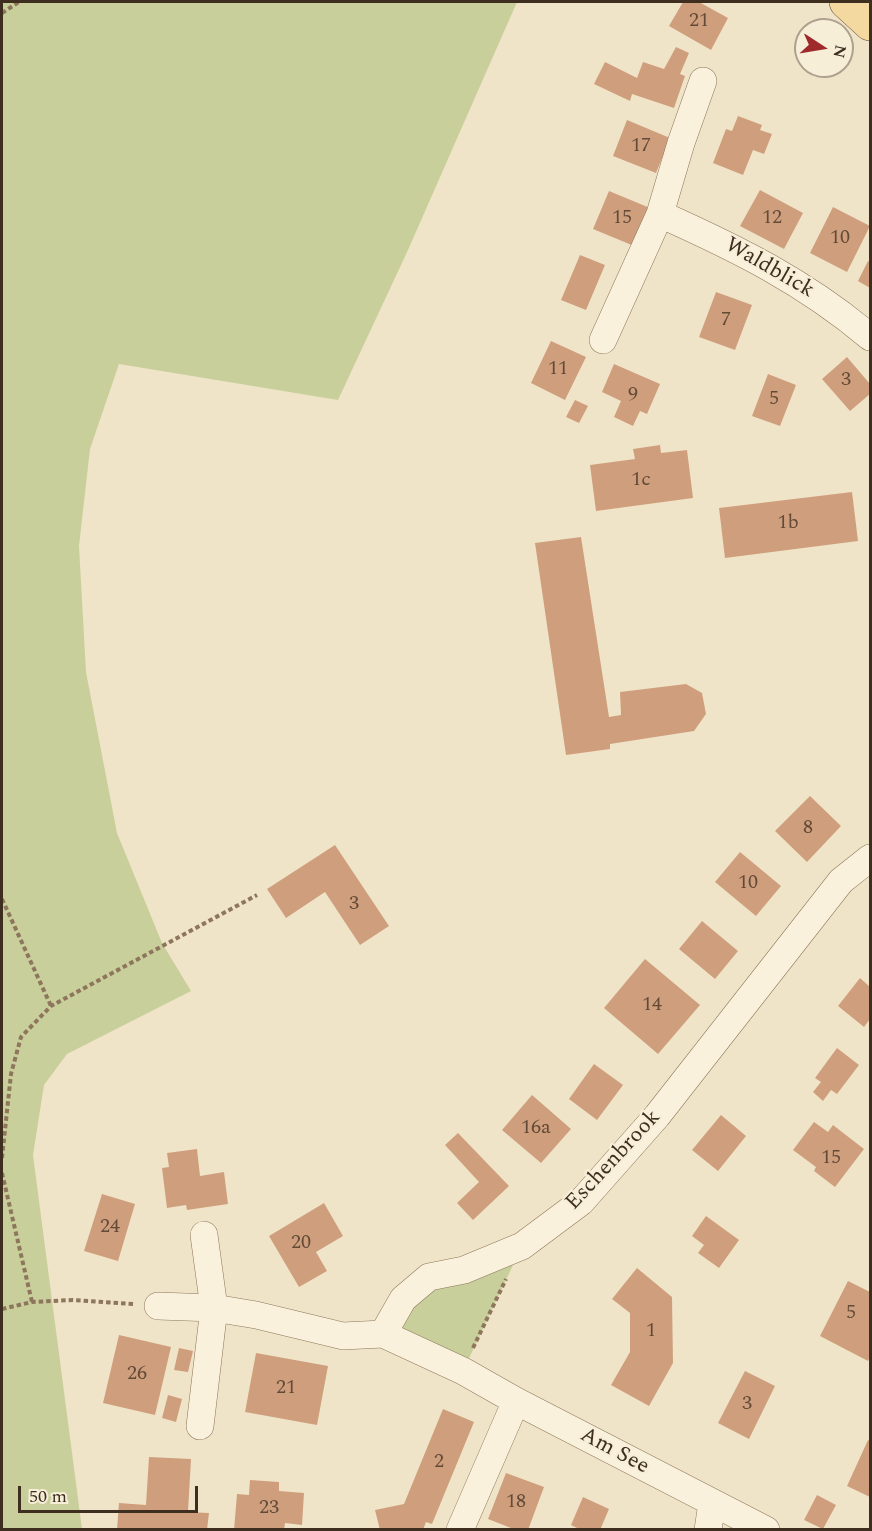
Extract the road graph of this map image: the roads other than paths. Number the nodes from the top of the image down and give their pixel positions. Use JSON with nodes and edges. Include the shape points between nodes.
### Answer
{"nodes":[{"id":1,"x":846,"y":2,"type":"edge"},
{"id":2,"x":870,"y":24,"type":"edge"},
{"id":3,"x":703,"y":81,"type":"dead end"},
{"id":4,"x":660,"y":214,"type":"junction"},
{"id":5,"x":870,"y":337,"type":"edge"},
{"id":6,"x":603,"y":340,"type":"dead end"},
{"id":7,"x":870,"y":858,"type":"edge"},
{"id":8,"x":204,"y":1235,"type":"dead end"},
{"id":9,"x":159,"y":1306,"type":"road end"},
{"id":10,"x":214,"y":1308,"type":"junction"},
{"id":11,"x":383,"y":1334,"type":"junction"},
{"id":12,"x":516,"y":1401,"type":"junction"},
{"id":13,"x":200,"y":1426,"type":"dead end"},
{"id":14,"x":712,"y":1503,"type":"junction"},
{"id":15,"x":460,"y":1530,"type":"edge"},
{"id":16,"x":708,"y":1530,"type":"edge"},
{"id":17,"x":766,"y":1530,"type":"edge"}],
"edges":[{"from":1,"to":2,"type":"main road"},
{"from":3,"to":4,"type":"street"},
{"from":4,"to":5,"type":"street","name":"Waldblick","via":[[787,276],[839,310]]},
{"from":4,"to":6,"type":"street"},
{"from":7,"to":11,"type":"street","name":"Eschenbrook","via":[[841,881],[657,1116],[581,1203],[522,1246],[464,1270],[429,1277],[404,1299]]},
{"from":8,"to":10,"type":"street"},
{"from":9,"to":10,"type":"street"},
{"from":10,"to":11,"type":"street","via":[[343,1336]]},
{"from":10,"to":13,"type":"street"},
{"from":11,"to":12,"type":"street","name":"Am See"},
{"from":12,"to":14,"type":"street","name":"Am See"},
{"from":12,"to":15,"type":"street"},
{"from":14,"to":16,"type":"street"},
{"from":14,"to":17,"type":"street","name":"Am See"}]}
